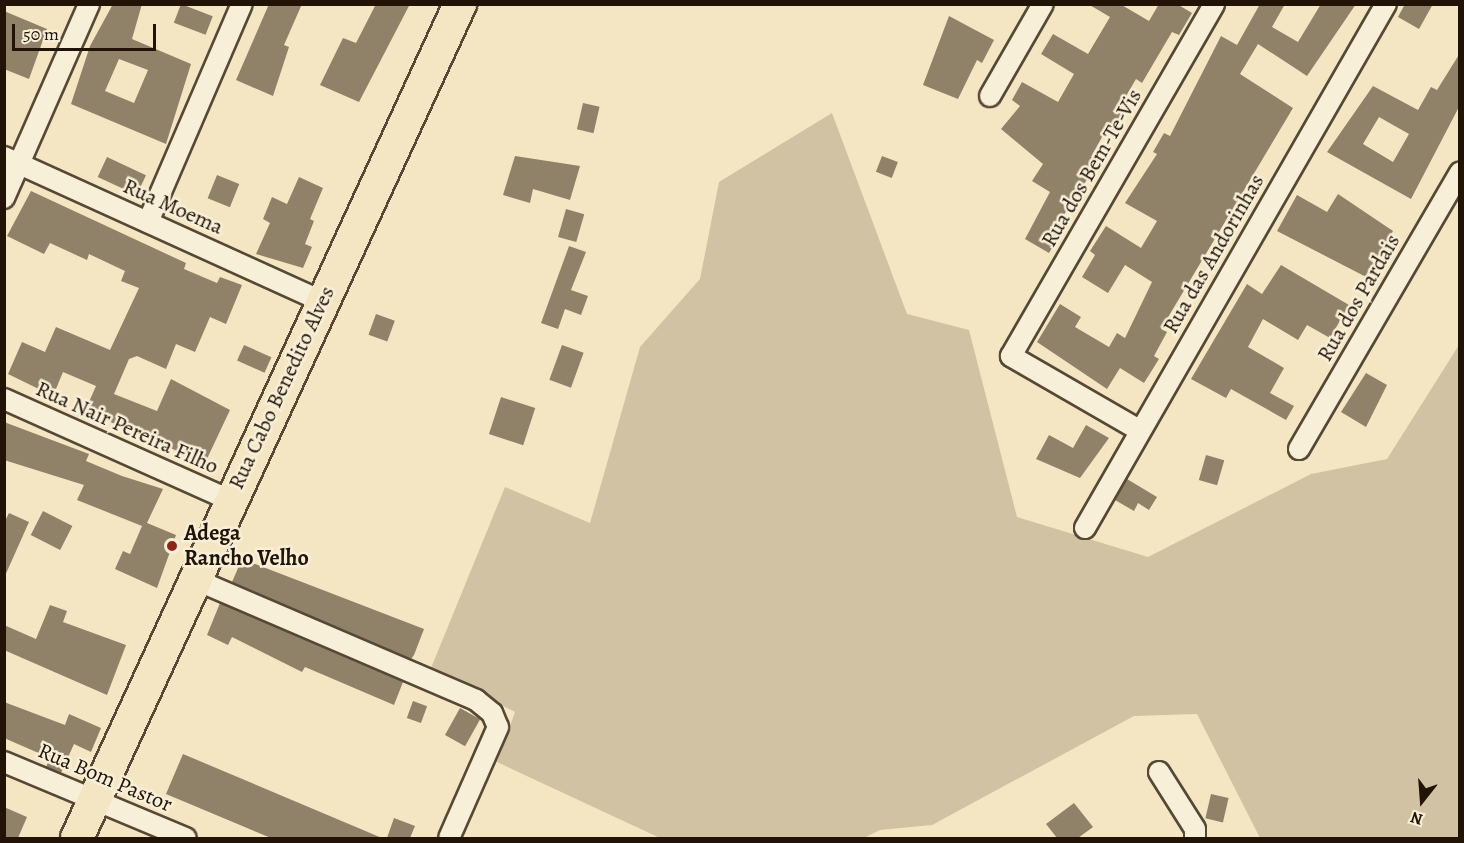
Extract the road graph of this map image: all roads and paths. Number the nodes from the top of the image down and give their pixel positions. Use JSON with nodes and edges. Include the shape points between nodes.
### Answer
{"nodes":[{"id":1,"x":89,"y":4,"type":"edge"},
{"id":2,"x":242,"y":4,"type":"edge"},
{"id":3,"x":460,"y":4,"type":"edge"},
{"id":4,"x":1043,"y":4,"type":"edge"},
{"id":5,"x":1214,"y":4,"type":"edge"},
{"id":6,"x":1386,"y":4,"type":"edge"},
{"id":7,"x":990,"y":96,"type":"dead end"},
{"id":8,"x":12,"y":160,"type":"edge"},
{"id":9,"x":1460,"y":172,"type":"edge"},
{"id":10,"x":4,"y":198,"type":"edge"},
{"id":11,"x":148,"y":222,"type":"junction"},
{"id":12,"x":322,"y":301,"type":"junction"},
{"id":13,"x":4,"y":399,"type":"edge"},
{"id":14,"x":1139,"y":430,"type":"junction"},
{"id":15,"x":1299,"y":449,"type":"dead end"},
{"id":16,"x":230,"y":500,"type":"junction"},
{"id":17,"x":1084,"y":528,"type":"dead end"},
{"id":18,"x":194,"y":579,"type":"junction"},
{"id":19,"x":4,"y":762,"type":"edge"},
{"id":20,"x":1159,"y":772,"type":"dead end"},
{"id":21,"x":94,"y":800,"type":"junction"},
{"id":22,"x":77,"y":838,"type":"edge"},
{"id":23,"x":186,"y":838,"type":"edge"},
{"id":24,"x":449,"y":838,"type":"edge"},
{"id":25,"x":1194,"y":838,"type":"edge"}],
"edges":[{"from":1,"to":8,"type":"street"},
{"from":2,"to":11,"type":"street"},
{"from":3,"to":12,"type":"main road","name":"Rua Cabo Benedito Alves"},
{"from":4,"to":7,"type":"street"},
{"from":5,"to":14,"type":"street","name":"Rua dos Bem-Te-Vis","via":[[1011,356]]},
{"from":6,"to":14,"type":"street","name":"Rua das Andorinhas"},
{"from":8,"to":10,"type":"street"},
{"from":8,"to":11,"type":"street","name":"Rua Moema"},
{"from":9,"to":15,"type":"street","name":"Rua dos Pardais"},
{"from":11,"to":12,"type":"street","name":"Rua Moema"},
{"from":12,"to":16,"type":"main road","name":"Rua Cabo Benedito Alves"},
{"from":13,"to":16,"type":"street","name":"Rua Nair Pereira Filho"},
{"from":14,"to":17,"type":"street","name":"Rua das Andorinhas"},
{"from":16,"to":18,"type":"main road","name":"Rua Cabo Benedito Alves"},
{"from":18,"to":21,"type":"main road","name":"Rua Cabo Benedito Alves"},
{"from":18,"to":24,"type":"street","via":[[476,700],[492,713],[498,727]]},
{"from":19,"to":21,"type":"street","name":"Rua Bom Pastor"},
{"from":20,"to":25,"type":"street","via":[[1195,829]]},
{"from":21,"to":22,"type":"main road","name":"Rua Cabo Benedito Alves"},
{"from":21,"to":23,"type":"street","name":"Rua Bom Pastor"}]}
